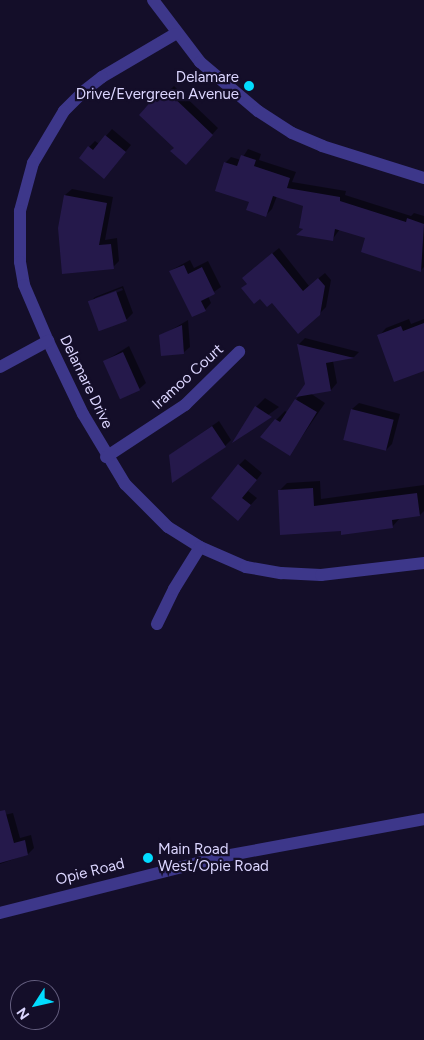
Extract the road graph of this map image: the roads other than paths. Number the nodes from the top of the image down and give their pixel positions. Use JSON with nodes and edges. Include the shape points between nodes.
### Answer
{"nodes":[{"id":1,"x":153,"y":0,"type":"edge"},
{"id":2,"x":175,"y":34,"type":"junction"},
{"id":3,"x":424,"y":178,"type":"edge"},
{"id":4,"x":48,"y":341,"type":"junction"},
{"id":5,"x":239,"y":352,"type":"dead end"},
{"id":6,"x":0,"y":366,"type":"edge"},
{"id":7,"x":106,"y":457,"type":"junction"},
{"id":8,"x":200,"y":547,"type":"junction"},
{"id":9,"x":424,"y":563,"type":"edge"},
{"id":10,"x":157,"y":624,"type":"dead end"},
{"id":11,"x":424,"y":819,"type":"edge"},
{"id":12,"x":0,"y":913,"type":"edge"}],
"edges":[{"from":1,"to":2,"type":"street"},
{"from":2,"to":3,"type":"street","via":[[228,88],[292,133]]},
{"from":2,"to":4,"type":"street","name":"Delamare Drive","via":[[102,77],[83,92],[64,111],[33,163],[20,211],[20,262],[24,285]]},
{"from":4,"to":6,"type":"street"},
{"from":4,"to":7,"type":"street","name":"Delamare Drive"},
{"from":5,"to":7,"type":"street","name":"Iramoo Court","via":[[185,405]]},
{"from":7,"to":8,"type":"street","name":"Delamare Drive","via":[[144,506],[168,527]]},
{"from":8,"to":9,"type":"street","name":"Delamare Drive","via":[[246,566],[281,573],[321,575]]},
{"from":8,"to":10,"type":"street","via":[[174,588]]},
{"from":11,"to":12,"type":"street","name":"Opie Road","via":[[225,856]]}]}
